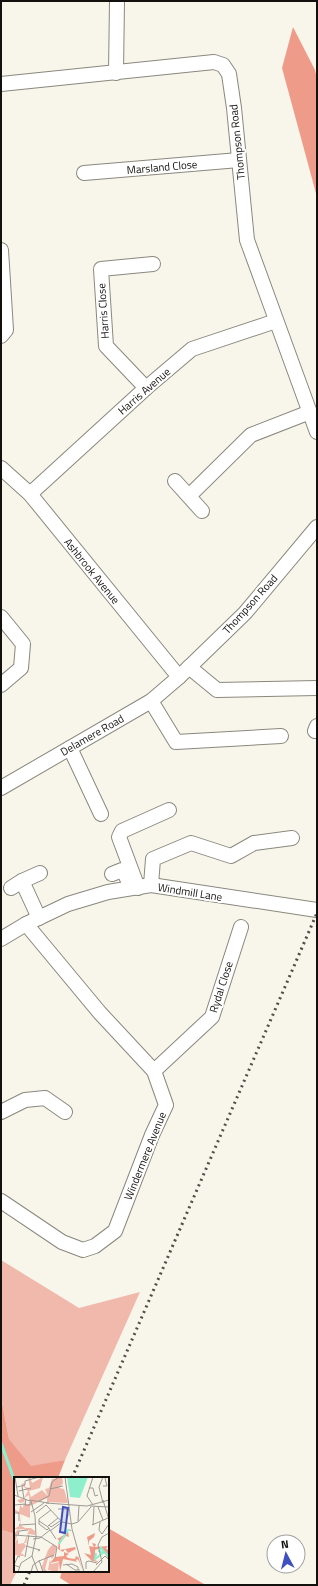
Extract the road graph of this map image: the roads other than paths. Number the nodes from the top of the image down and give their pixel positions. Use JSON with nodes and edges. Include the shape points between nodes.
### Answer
{"nodes":[{"id":1,"x":117,"y":1,"type":"edge"},
{"id":2,"x":116,"y":73,"type":"junction"},
{"id":3,"x":1,"y":84,"type":"edge"},
{"id":4,"x":239,"y":160,"type":"junction"},
{"id":5,"x":84,"y":173,"type":"dead end"},
{"id":6,"x":1,"y":250,"type":"edge"},
{"id":7,"x":153,"y":264,"type":"dead end"},
{"id":8,"x":276,"y":321,"type":"junction"},
{"id":9,"x":1,"y":336,"type":"edge"},
{"id":10,"x":146,"y":388,"type":"junction"},
{"id":11,"x":310,"y":412,"type":"junction"},
{"id":12,"x":317,"y":432,"type":"edge"},
{"id":13,"x":4,"y":474,"type":"edge"},
{"id":14,"x":175,"y":481,"type":"dead end"},
{"id":15,"x":30,"y":494,"type":"junction"},
{"id":16,"x":189,"y":496,"type":"junction"},
{"id":17,"x":202,"y":511,"type":"dead end"},
{"id":18,"x":316,"y":531,"type":"edge"},
{"id":19,"x":1,"y":617,"type":"edge"},
{"id":20,"x":189,"y":667,"type":"junction"},
{"id":21,"x":179,"y":678,"type":"junction"},
{"id":22,"x":1,"y":685,"type":"edge"},
{"id":23,"x":317,"y":688,"type":"edge"},
{"id":24,"x":151,"y":700,"type":"junction"},
{"id":25,"x":281,"y":736,"type":"dead end"},
{"id":26,"x":70,"y":748,"type":"junction"},
{"id":27,"x":1,"y":788,"type":"edge"},
{"id":28,"x":169,"y":810,"type":"dead end"},
{"id":29,"x":101,"y":814,"type":"dead end"},
{"id":30,"x":292,"y":838,"type":"dead end"},
{"id":31,"x":40,"y":873,"type":"dead end"},
{"id":32,"x":112,"y":874,"type":"dead end"},
{"id":33,"x":140,"y":887,"type":"junction"},
{"id":34,"x":317,"y":910,"type":"edge"},
{"id":35,"x":39,"y":918,"type":"junction"},
{"id":36,"x":26,"y":924,"type":"junction"},
{"id":37,"x":241,"y":927,"type":"dead end"},
{"id":38,"x":1,"y":939,"type":"edge"},
{"id":39,"x":154,"y":1071,"type":"junction"},
{"id":40,"x":1,"y":1112,"type":"edge"},
{"id":41,"x":65,"y":1112,"type":"dead end"},
{"id":42,"x":1,"y":1201,"type":"edge"}],
"edges":[{"from":1,"to":2,"type":"street"},
{"from":2,"to":3,"type":"street","name":"Thompson Road"},
{"from":2,"to":4,"type":"street","name":"Thompson Road","via":[[214,62],[223,65],[229,74]]},
{"from":4,"to":5,"type":"street","name":"Marsland Close"},
{"from":4,"to":8,"type":"street","name":"Thompson Road","via":[[247,240]]},
{"from":6,"to":9,"type":"street","via":[[6,330]]},
{"from":7,"to":10,"type":"street","name":"Harris Close","via":[[101,269],[106,346]]},
{"from":8,"to":10,"type":"street","name":"Harris Avenue","via":[[192,350]]},
{"from":8,"to":11,"type":"street","name":"Thompson Road"},
{"from":10,"to":15,"type":"street","name":"Harris Avenue"},
{"from":11,"to":12,"type":"street","name":"Thompson Road"},
{"from":11,"to":16,"type":"street","via":[[251,434]]},
{"from":13,"to":15,"type":"street","name":"Ashbrook Avenue"},
{"from":14,"to":16,"type":"street"},
{"from":15,"to":21,"type":"street","name":"Ashbrook Avenue"},
{"from":16,"to":17,"type":"street"},
{"from":18,"to":20,"type":"street","name":"Thompson Road","via":[[245,613]]},
{"from":19,"to":22,"type":"street","via":[[23,644],[21,668]]},
{"from":20,"to":21,"type":"street","name":"Thompson Road"},
{"from":20,"to":23,"type":"street","via":[[217,690]]},
{"from":21,"to":24,"type":"street","name":"Delamere Road"},
{"from":24,"to":25,"type":"street","via":[[176,742]]},
{"from":24,"to":26,"type":"street","name":"Delamere Road"},
{"from":26,"to":27,"type":"street","name":"Delamere Road"},
{"from":26,"to":29,"type":"street"},
{"from":28,"to":33,"type":"street","via":[[122,831],[119,837]]},
{"from":30,"to":33,"type":"street","via":[[254,843],[231,856],[192,843],[153,859]]},
{"from":31,"to":35,"type":"street","via":[[16,885]]},
{"from":32,"to":33,"type":"street","via":[[122,870]]},
{"from":33,"to":34,"type":"street","name":"Windmill Lane"},
{"from":33,"to":35,"type":"street","name":"Windmill Lane","via":[[108,892],[68,904]]},
{"from":35,"to":36,"type":"street","name":"Windmill Lane"},
{"from":36,"to":38,"type":"street","name":"Windmill Lane"},
{"from":36,"to":39,"type":"street","name":"Windermere Avenue","via":[[100,1013]]},
{"from":37,"to":39,"type":"street","name":"Rydal Close","via":[[212,1017]]},
{"from":39,"to":42,"type":"street","name":"Windermere Avenue","via":[[166,1105],[115,1231],[95,1246],[83,1250],[62,1242]]},
{"from":40,"to":41,"type":"street","via":[[25,1100],[45,1098]]}]}
